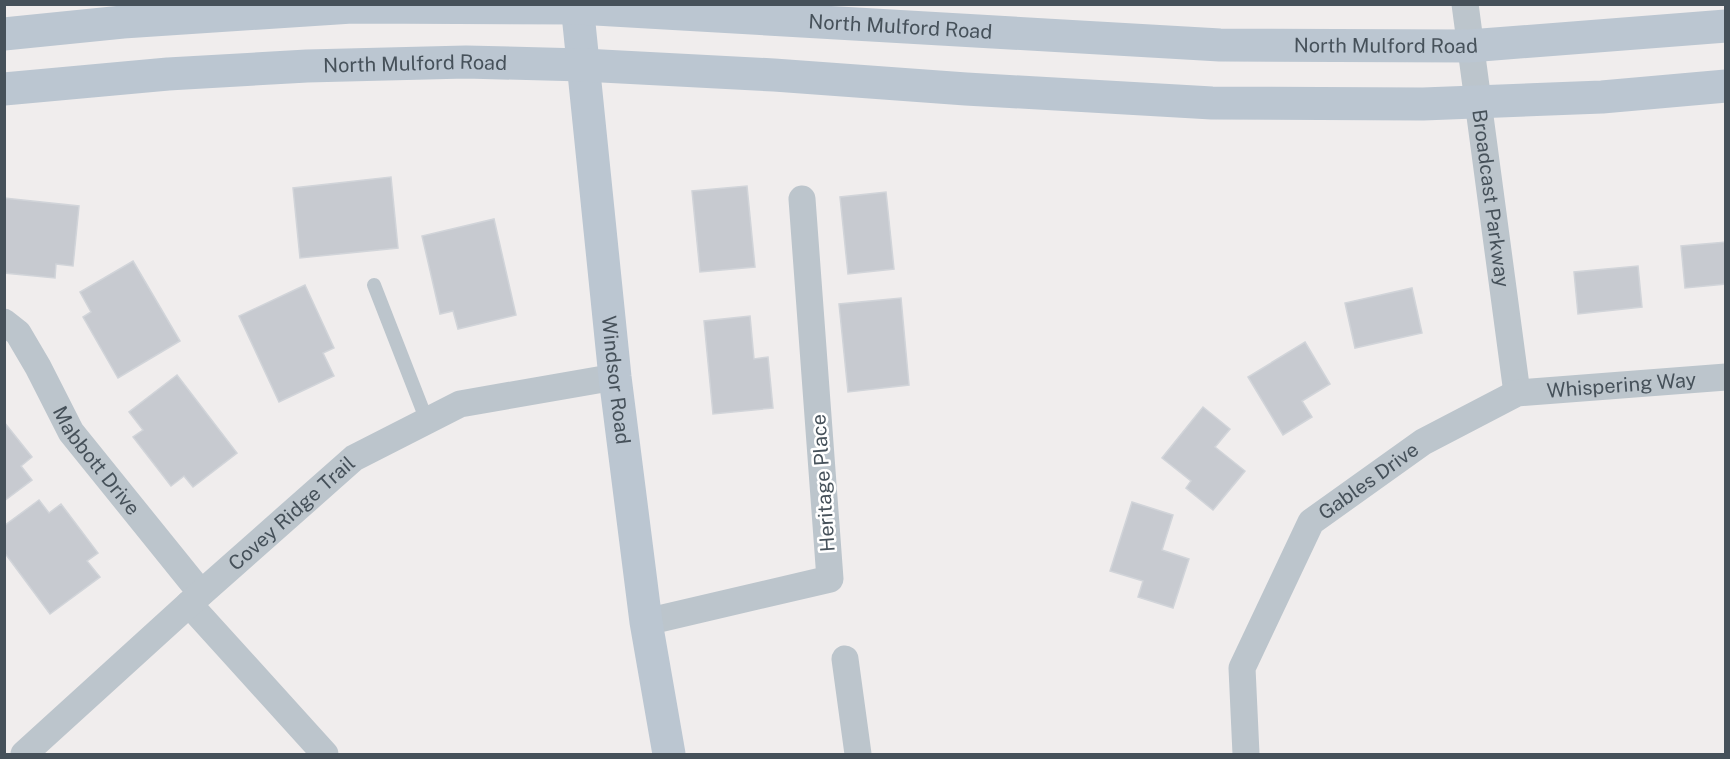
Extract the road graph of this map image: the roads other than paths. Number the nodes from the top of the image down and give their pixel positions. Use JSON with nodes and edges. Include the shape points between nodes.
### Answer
{"nodes":[{"id":1,"x":1465,"y":4,"type":"edge"},
{"id":2,"x":577,"y":6,"type":"edge"},
{"id":3,"x":1725,"y":26,"type":"edge"},
{"id":4,"x":4,"y":34,"type":"edge"},
{"id":5,"x":1469,"y":46,"type":"junction"},
{"id":6,"x":584,"y":65,"type":"junction"},
{"id":7,"x":1725,"y":86,"type":"edge"},
{"id":8,"x":4,"y":89,"type":"edge"},
{"id":9,"x":1477,"y":102,"type":"junction"},
{"id":10,"x":802,"y":199,"type":"dead end"},
{"id":11,"x":374,"y":285,"type":"dead end"},
{"id":12,"x":4,"y":322,"type":"edge"},
{"id":13,"x":1725,"y":376,"type":"edge"},
{"id":14,"x":615,"y":377,"type":"junction"},
{"id":15,"x":1517,"y":393,"type":"junction"},
{"id":16,"x":427,"y":421,"type":"junction"},
{"id":17,"x":195,"y":599,"type":"junction"},
{"id":18,"x":646,"y":622,"type":"junction"},
{"id":19,"x":844,"y":659,"type":"dead end"},
{"id":20,"x":24,"y":754,"type":"edge"},
{"id":21,"x":325,"y":754,"type":"edge"},
{"id":22,"x":669,"y":754,"type":"edge"},
{"id":23,"x":858,"y":754,"type":"edge"},
{"id":24,"x":1246,"y":754,"type":"edge"}],
"edges":[{"from":1,"to":5,"type":"street","name":"Broadcast Parkway"},
{"from":2,"to":4,"type":"street","name":"North Mulford Road","via":[[352,7]]},
{"from":2,"to":5,"type":"street","name":"North Mulford Road","via":[[1220,45]]},
{"from":2,"to":6,"type":"street","name":"Windsor Road"},
{"from":3,"to":5,"type":"street","name":"North Mulford Road"},
{"from":5,"to":9,"type":"street","name":"Broadcast Parkway"},
{"from":6,"to":8,"type":"street","name":"North Mulford Road","via":[[466,62],[307,66]]},
{"from":6,"to":9,"type":"street","name":"North Mulford Road","via":[[1212,103]]},
{"from":6,"to":14,"type":"street","name":"Windsor Road"},
{"from":7,"to":9,"type":"street","name":"North Mulford Road","via":[[1602,97]]},
{"from":9,"to":15,"type":"street","name":"Broadcast Parkway"},
{"from":10,"to":18,"type":"street","name":"Heritage Place","via":[[830,579]]},
{"from":11,"to":16,"type":"lane"},
{"from":12,"to":17,"type":"street","name":"Mabbott Drive","via":[[18,333],[71,432]]},
{"from":13,"to":15,"type":"street","name":"Whispering Way"},
{"from":14,"to":16,"type":"street","name":"Covey Ridge Trail","via":[[460,404]]},
{"from":14,"to":18,"type":"street","name":"Windsor Road"},
{"from":15,"to":24,"type":"street","name":"Gables Drive","via":[[1423,442],[1311,522],[1242,668]]},
{"from":16,"to":17,"type":"street","name":"Covey Ridge Trail","via":[[354,459]]},
{"from":17,"to":20,"type":"street","name":"Covey Ridge Trail"},
{"from":17,"to":21,"type":"street","name":"Mabbott Drive"},
{"from":18,"to":22,"type":"street","name":"Windsor Road"},
{"from":19,"to":23,"type":"street"}]}
